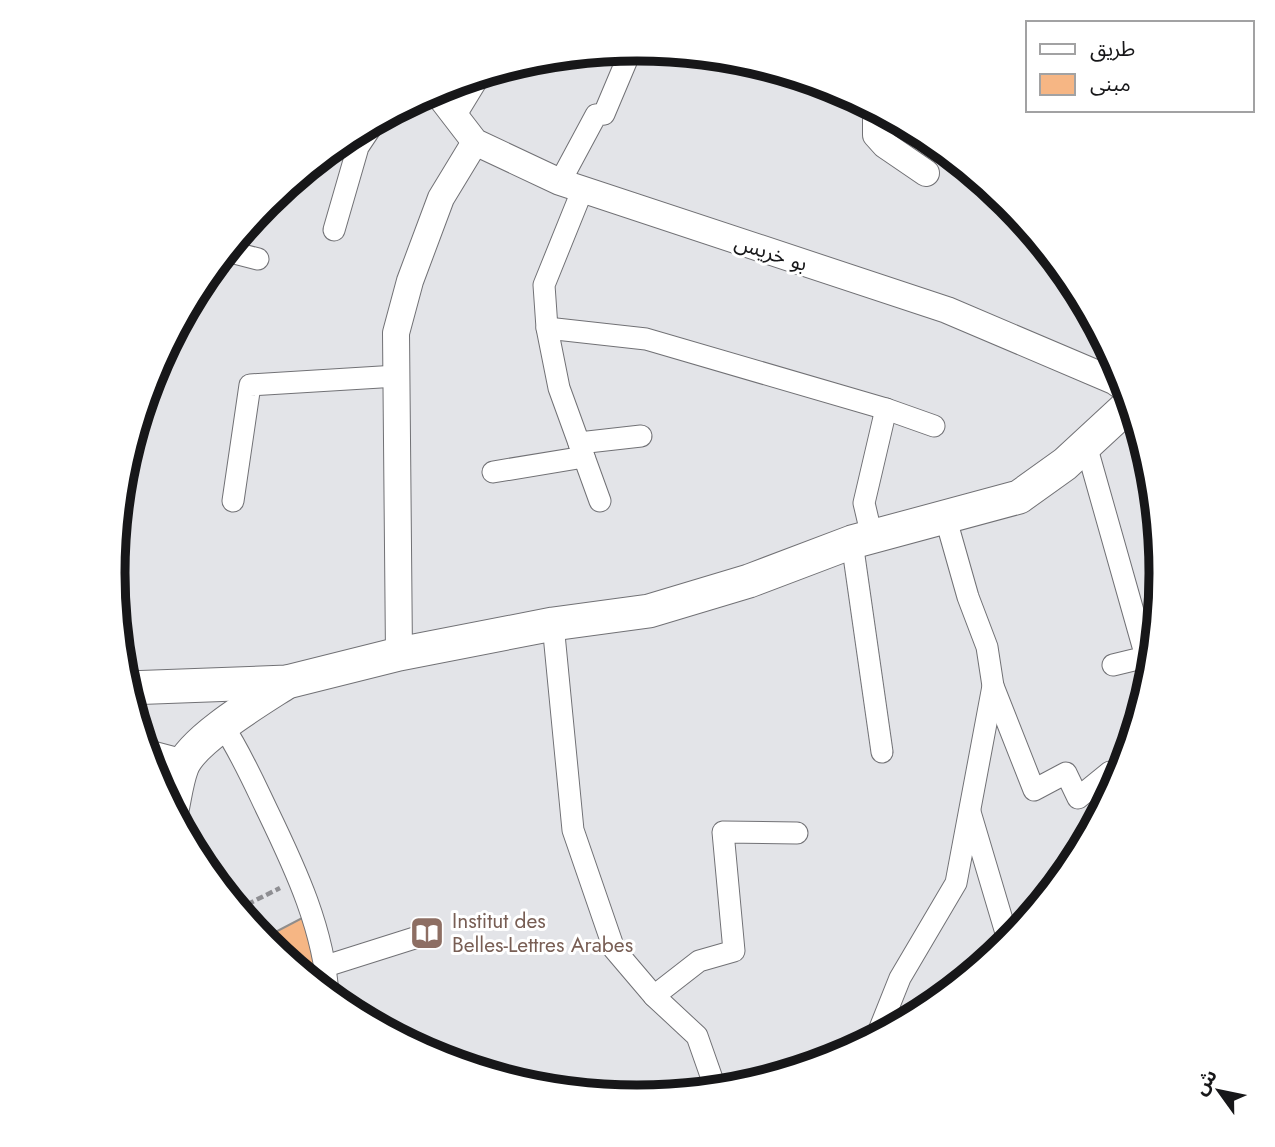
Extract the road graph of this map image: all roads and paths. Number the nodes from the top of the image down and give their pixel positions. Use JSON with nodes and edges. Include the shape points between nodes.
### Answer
{"nodes":[{"id":1,"x":626,"y":61,"type":"edge"},
{"id":2,"x":468,"y":90,"type":"edge"},
{"id":3,"x":443,"y":99,"type":"edge"},
{"id":4,"x":454,"y":113,"type":"junction"},
{"id":5,"x":876,"y":120,"type":"edge"},
{"id":6,"x":475,"y":142,"type":"junction"},
{"id":7,"x":361,"y":143,"type":"edge"},
{"id":8,"x":926,"y":173,"type":"dead end"},
{"id":9,"x":571,"y":187,"type":"junction"},
{"id":10,"x":334,"y":230,"type":"dead end"},
{"id":11,"x":237,"y":254,"type":"edge"},
{"id":12,"x":258,"y":260,"type":"dead end"},
{"id":13,"x":547,"y":328,"type":"junction"},
{"id":14,"x":397,"y":376,"type":"junction"},
{"id":15,"x":1112,"y":380,"type":"edge"},
{"id":16,"x":886,"y":408,"type":"junction"},
{"id":17,"x":1123,"y":410,"type":"edge"},
{"id":18,"x":934,"y":426,"type":"dead end"},
{"id":19,"x":641,"y":436,"type":"dead end"},
{"id":20,"x":1086,"y":445,"type":"junction"},
{"id":21,"x":581,"y":450,"type":"junction"},
{"id":22,"x":493,"y":472,"type":"dead end"},
{"id":23,"x":233,"y":501,"type":"dead end"},
{"id":24,"x":600,"y":501,"type":"dead end"},
{"id":25,"x":946,"y":516,"type":"junction"},
{"id":26,"x":862,"y":540,"type":"junction"},
{"id":27,"x":552,"y":624,"type":"junction"},
{"id":28,"x":1144,"y":649,"type":"edge"},
{"id":29,"x":399,"y":654,"type":"junction"},
{"id":30,"x":1142,"y":658,"type":"edge"},
{"id":31,"x":1113,"y":665,"type":"dead end"},
{"id":32,"x":287,"y":682,"type":"junction"},
{"id":33,"x":993,"y":686,"type":"junction"},
{"id":34,"x":139,"y":688,"type":"edge"},
{"id":35,"x":223,"y":726,"type":"junction"},
{"id":36,"x":882,"y":752,"type":"dead end"},
{"id":37,"x":160,"y":760,"type":"edge"},
{"id":38,"x":182,"y":766,"type":"junction"},
{"id":39,"x":1110,"y":772,"type":"edge"},
{"id":40,"x":175,"y":795,"type":"edge"},
{"id":41,"x":969,"y":810,"type":"junction"},
{"id":42,"x":797,"y":833,"type":"dead end"},
{"id":43,"x":300,"y":878,"type":"junction"},
{"id":44,"x":247,"y":905,"type":"edge"},
{"id":45,"x":1005,"y":930,"type":"edge"},
{"id":46,"x":424,"y":935,"type":"dead end"},
{"id":47,"x":326,"y":966,"type":"junction"},
{"id":48,"x":327,"y":981,"type":"edge"},
{"id":49,"x":654,"y":996,"type":"junction"},
{"id":50,"x":882,"y":1024,"type":"edge"},
{"id":51,"x":712,"y":1080,"type":"edge"}],
"edges":[{"from":1,"to":9,"type":"street","via":[[604,114],[596,115]]},
{"from":2,"to":4,"type":"street"},
{"from":3,"to":4,"type":"street","name":"بو خريس"},
{"from":4,"to":6,"type":"street","name":"بو خريس"},
{"from":5,"to":8,"type":"street","via":[[876,135],[885,145]]},
{"from":6,"to":9,"type":"street","name":"بو خريس"},
{"from":6,"to":14,"type":"street","via":[[442,198],[410,281],[396,333]]},
{"from":7,"to":10,"type":"street"},
{"from":9,"to":13,"type":"street","via":[[544,285]]},
{"from":9,"to":15,"type":"street","name":"بو خريس","via":[[947,310]]},
{"from":11,"to":12,"type":"street"},
{"from":13,"to":16,"type":"street","via":[[646,339]]},
{"from":13,"to":21,"type":"street","via":[[559,388]]},
{"from":14,"to":23,"type":"street","via":[[250,385]]},
{"from":14,"to":29,"type":"street"},
{"from":16,"to":18,"type":"street"},
{"from":16,"to":26,"type":"street","via":[[864,503]]},
{"from":17,"to":20,"type":"street"},
{"from":19,"to":21,"type":"street"},
{"from":20,"to":25,"type":"street","via":[[1019,497]]},
{"from":20,"to":28,"type":"street"},
{"from":21,"to":22,"type":"street"},
{"from":21,"to":24,"type":"street"},
{"from":25,"to":26,"type":"street"},
{"from":25,"to":33,"type":"street","via":[[968,597],[988,647]]},
{"from":26,"to":27,"type":"street","via":[[649,611]]},
{"from":26,"to":36,"type":"street"},
{"from":27,"to":29,"type":"street"},
{"from":27,"to":49,"type":"street","via":[[573,830],[614,949]]},
{"from":29,"to":32,"type":"street"},
{"from":30,"to":31,"type":"street"},
{"from":32,"to":34,"type":"street"},
{"from":32,"to":35,"type":"street"},
{"from":33,"to":39,"type":"street","via":[[1034,790],[1066,773],[1078,798]]},
{"from":33,"to":41,"type":"street"},
{"from":35,"to":38,"type":"street"},
{"from":35,"to":43,"type":"street"},
{"from":37,"to":38,"type":"street"},
{"from":38,"to":40,"type":"street"},
{"from":41,"to":45,"type":"street"},
{"from":41,"to":50,"type":"street","via":[[956,883],[900,978]]},
{"from":42,"to":49,"type":"street","via":[[723,832],[734,951],[699,961]]},
{"from":43,"to":44,"type":"path"},
{"from":43,"to":47,"type":"street"},
{"from":46,"to":47,"type":"street"},
{"from":47,"to":48,"type":"street"},
{"from":49,"to":51,"type":"street","via":[[697,1036]]}]}
